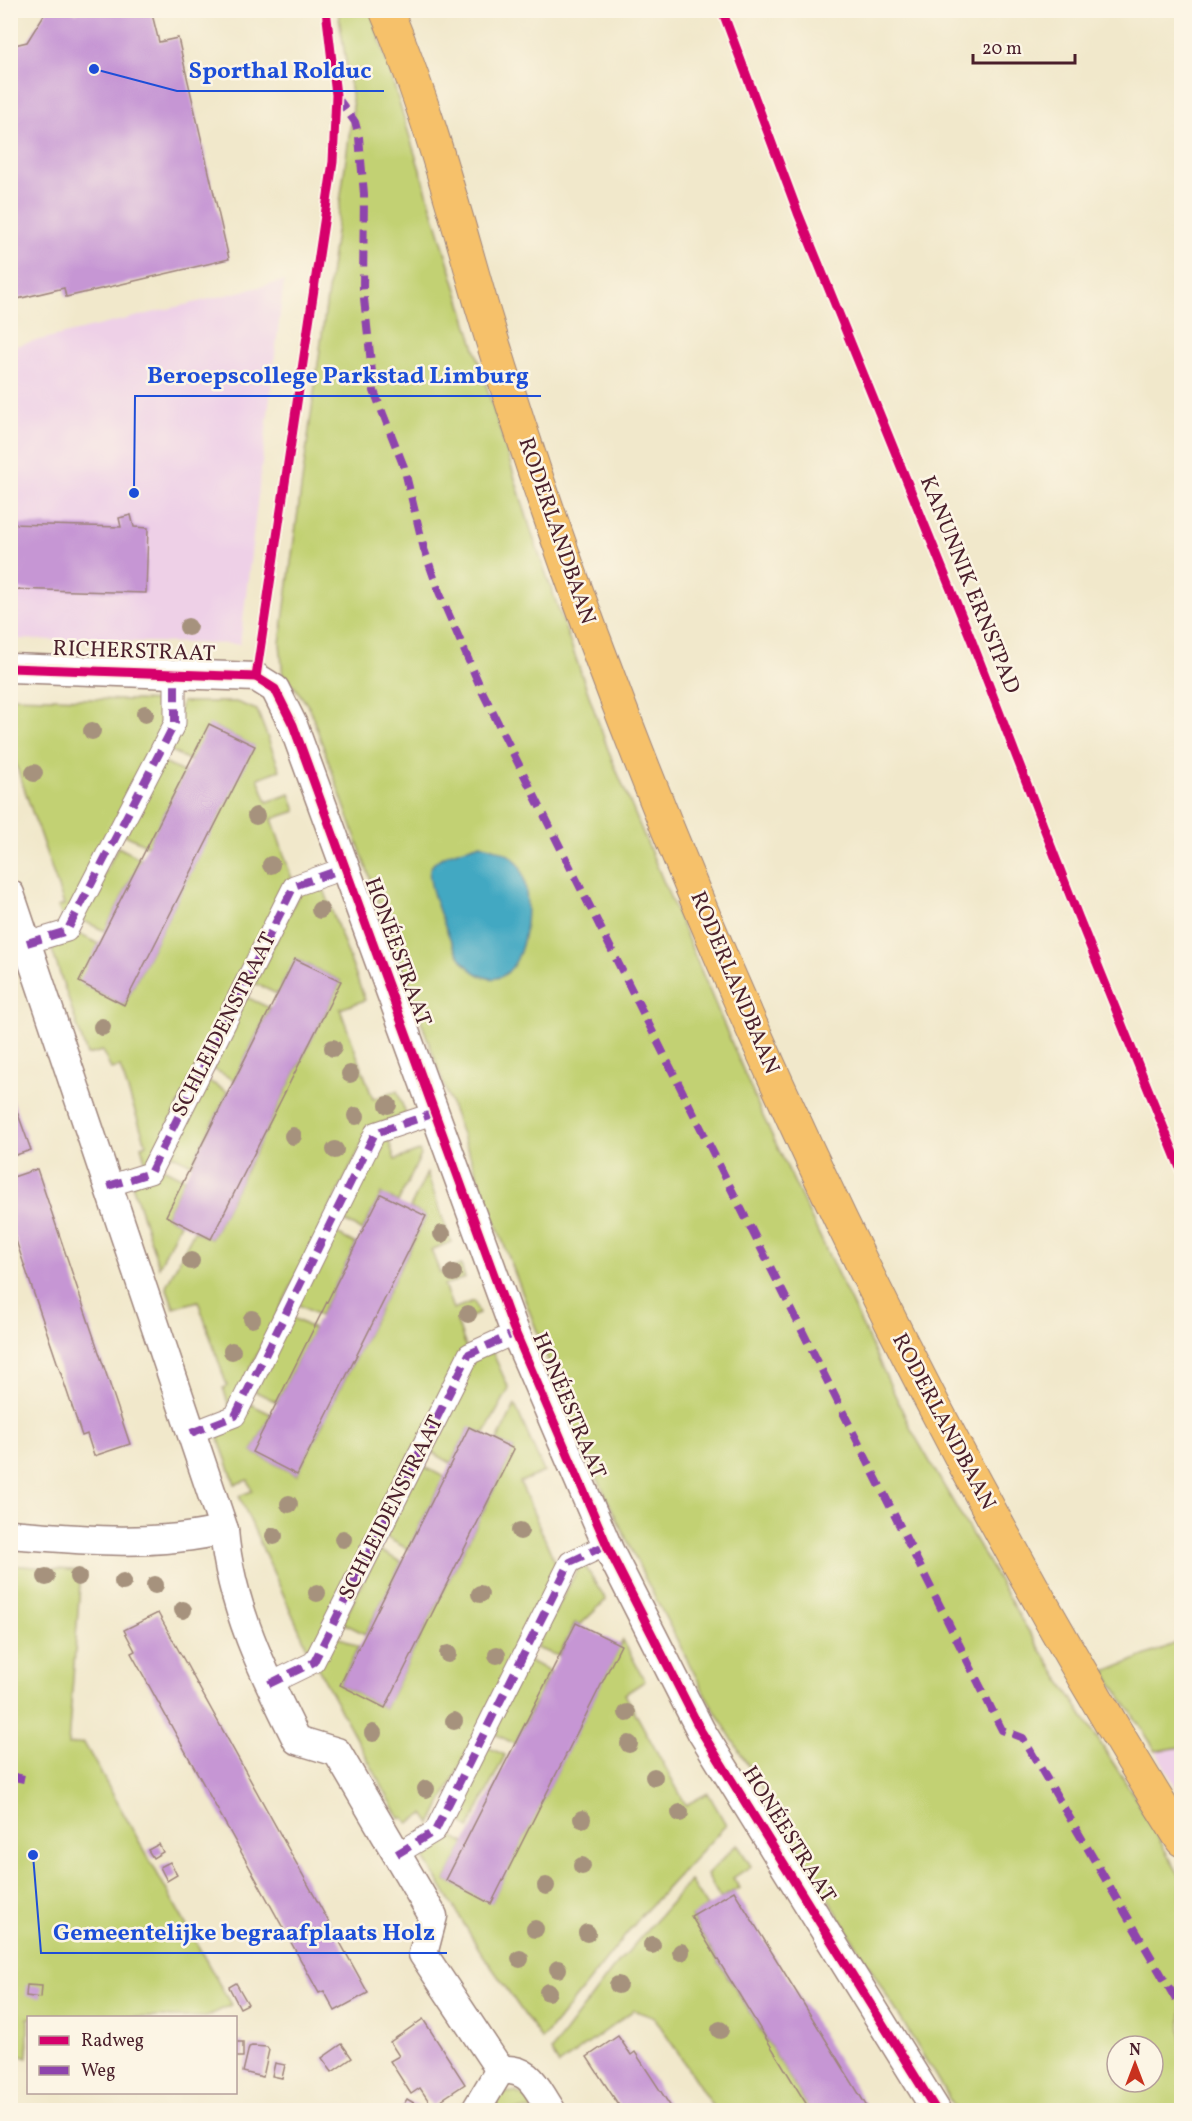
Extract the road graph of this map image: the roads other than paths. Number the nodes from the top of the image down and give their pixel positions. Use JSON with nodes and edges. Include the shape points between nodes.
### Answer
{"nodes":[{"id":1,"x":386,"y":10,"type":"edge"},
{"id":2,"x":405,"y":10,"type":"edge"},
{"id":3,"x":412,"y":72,"type":"junction"},
{"id":4,"x":10,"y":668,"type":"edge"},
{"id":5,"x":175,"y":672,"type":"junction"},
{"id":6,"x":256,"y":677,"type":"joint"},
{"id":7,"x":345,"y":868,"type":"junction"},
{"id":8,"x":10,"y":894,"type":"edge"},
{"id":9,"x":27,"y":943,"type":"junction"},
{"id":10,"x":435,"y":1113,"type":"junction"},
{"id":11,"x":108,"y":1186,"type":"junction"},
{"id":12,"x":515,"y":1333,"type":"junction"},
{"id":13,"x":191,"y":1433,"type":"junction"},
{"id":14,"x":224,"y":1530,"type":"junction"},
{"id":15,"x":10,"y":1534,"type":"edge"},
{"id":16,"x":606,"y":1545,"type":"junction"},
{"id":17,"x":269,"y":1684,"type":"junction"},
{"id":18,"x":1182,"y":1840,"type":"edge"},
{"id":19,"x":397,"y":1854,"type":"junction"},
{"id":20,"x":500,"y":2070,"type":"junction"},
{"id":21,"x":476,"y":2110,"type":"edge"},
{"id":22,"x":551,"y":2110,"type":"edge"},
{"id":23,"x":936,"y":2110,"type":"edge"}],
"edges":[{"from":1,"to":3,"type":"main road","name":"RODERLANDBAAN"},
{"from":2,"to":3,"type":"main road","name":"RODERLANDBAAN"},
{"from":3,"to":18,"type":"main road","name":"RODERLANDBAAN","via":[[543,499],[592,635],[753,1030],[830,1202],[909,1360],[1055,1632]]},
{"from":4,"to":5,"type":"street","name":"RICHERSTRAAT"},
{"from":5,"to":6,"type":"street","name":"RICHERSTRAAT"},
{"from":5,"to":9,"type":"street","via":[[175,723],[68,931]]},
{"from":6,"to":7,"type":"street","name":"HONÉESTRAAT","via":[[275,689],[284,703]]},
{"from":7,"to":10,"type":"street","name":"HONÉESTRAAT"},
{"from":7,"to":11,"type":"street","name":"SCHLEIDENSTRAAT","via":[[294,886],[150,1173]]},
{"from":8,"to":9,"type":"street"},
{"from":9,"to":11,"type":"street"},
{"from":10,"to":12,"type":"street","name":"HONÉESTRAAT"},
{"from":10,"to":13,"type":"street","via":[[375,1133],[235,1416]]},
{"from":11,"to":13,"type":"street"},
{"from":12,"to":16,"type":"street","name":"HONÉESTRAAT"},
{"from":12,"to":17,"type":"street","name":"SCHLEIDENSTRAAT","via":[[469,1354],[314,1662]]},
{"from":13,"to":14,"type":"street"},
{"from":14,"to":15,"type":"street","via":[[188,1539],[150,1541]]},
{"from":14,"to":17,"type":"street","via":[[226,1557],[257,1660]]},
{"from":16,"to":19,"type":"street","via":[[570,1562],[435,1831]]},
{"from":16,"to":23,"type":"street","name":"HONÉESTRAAT","via":[[701,1731]]},
{"from":17,"to":19,"type":"street","via":[[297,1740],[337,1752]]},
{"from":19,"to":20,"type":"street","via":[[433,1916],[423,1954]]},
{"from":20,"to":21,"type":"street"},
{"from":20,"to":22,"type":"street","via":[[515,2069],[530,2078]]}]}
